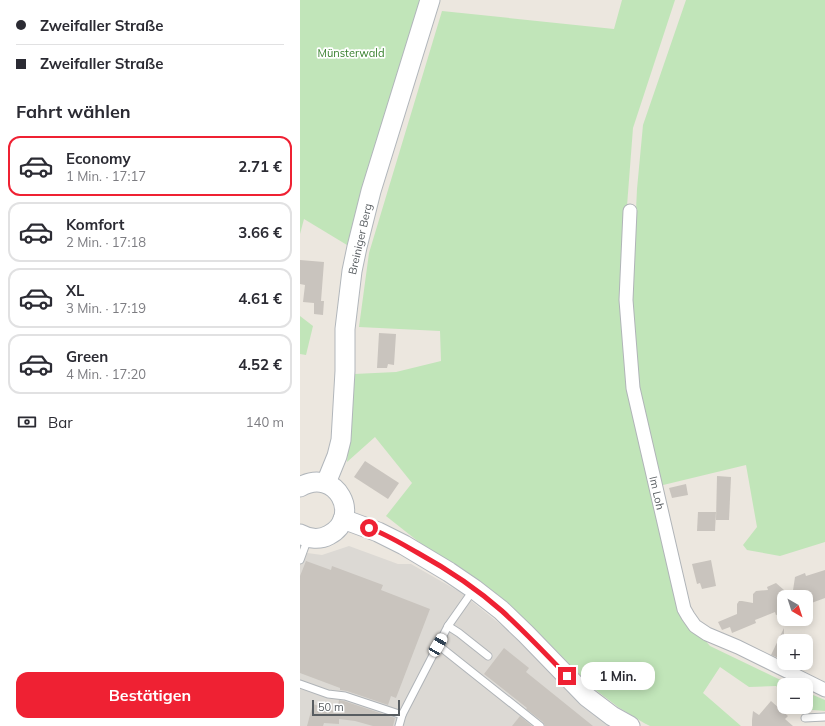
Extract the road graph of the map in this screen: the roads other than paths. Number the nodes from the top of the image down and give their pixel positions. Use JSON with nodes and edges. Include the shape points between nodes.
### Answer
{"nodes":[{"id":1,"x":430,"y":0,"type":"edge"},
{"id":2,"x":630,"y":211,"type":"dead end"},
{"id":3,"x":326,"y":483,"type":"junction"},
{"id":4,"x":300,"y":487,"type":"edge"},
{"id":5,"x":343,"y":519,"type":"junction"},
{"id":6,"x":304,"y":536,"type":"edge"},
{"id":7,"x":300,"y":560,"type":"edge"},
{"id":8,"x":474,"y":589,"type":"junction"},
{"id":9,"x":448,"y":626,"type":"junction"},
{"id":10,"x":438,"y":645,"type":"junction"},
{"id":11,"x":488,"y":656,"type":"dead end"},
{"id":12,"x":300,"y":684,"type":"edge"},
{"id":13,"x":825,"y":690,"type":"edge"},
{"id":14,"x":402,"y":715,"type":"junction"},
{"id":15,"x":825,"y":717,"type":"edge"},
{"id":16,"x":805,"y":718,"type":"dead end"},
{"id":17,"x":399,"y":726,"type":"edge"},
{"id":18,"x":540,"y":726,"type":"edge"},
{"id":19,"x":630,"y":726,"type":"edge"}],
"edges":[{"from":1,"to":3,"type":"main road","name":"Breiniger Berg","via":[[371,191],[357,247],[345,329],[346,371],[341,440]]},
{"from":2,"to":13,"type":"street","name":"Im Loh","via":[[626,300],[633,388],[684,609],[696,626],[707,634]]},
{"from":3,"to":4,"type":"main road","via":[[316,481]]},
{"from":3,"to":5,"type":"main road","via":[[333,486],[342,498],[345,512]]},
{"from":5,"to":6,"type":"main road","via":[[333,533],[325,537],[317,539]]},
{"from":5,"to":8,"type":"main road","via":[[404,545]]},
{"from":6,"to":7,"type":"lane"},
{"from":8,"to":9,"type":"lane"},
{"from":8,"to":19,"type":"main road","via":[[501,610],[587,697]]},
{"from":9,"to":10,"type":"lane"},
{"from":9,"to":11,"type":"lane"},
{"from":10,"to":14,"type":"lane"},
{"from":10,"to":18,"type":"lane"},
{"from":12,"to":14,"type":"lane"},
{"from":14,"to":17,"type":"lane"},
{"from":15,"to":16,"type":"lane"}]}
